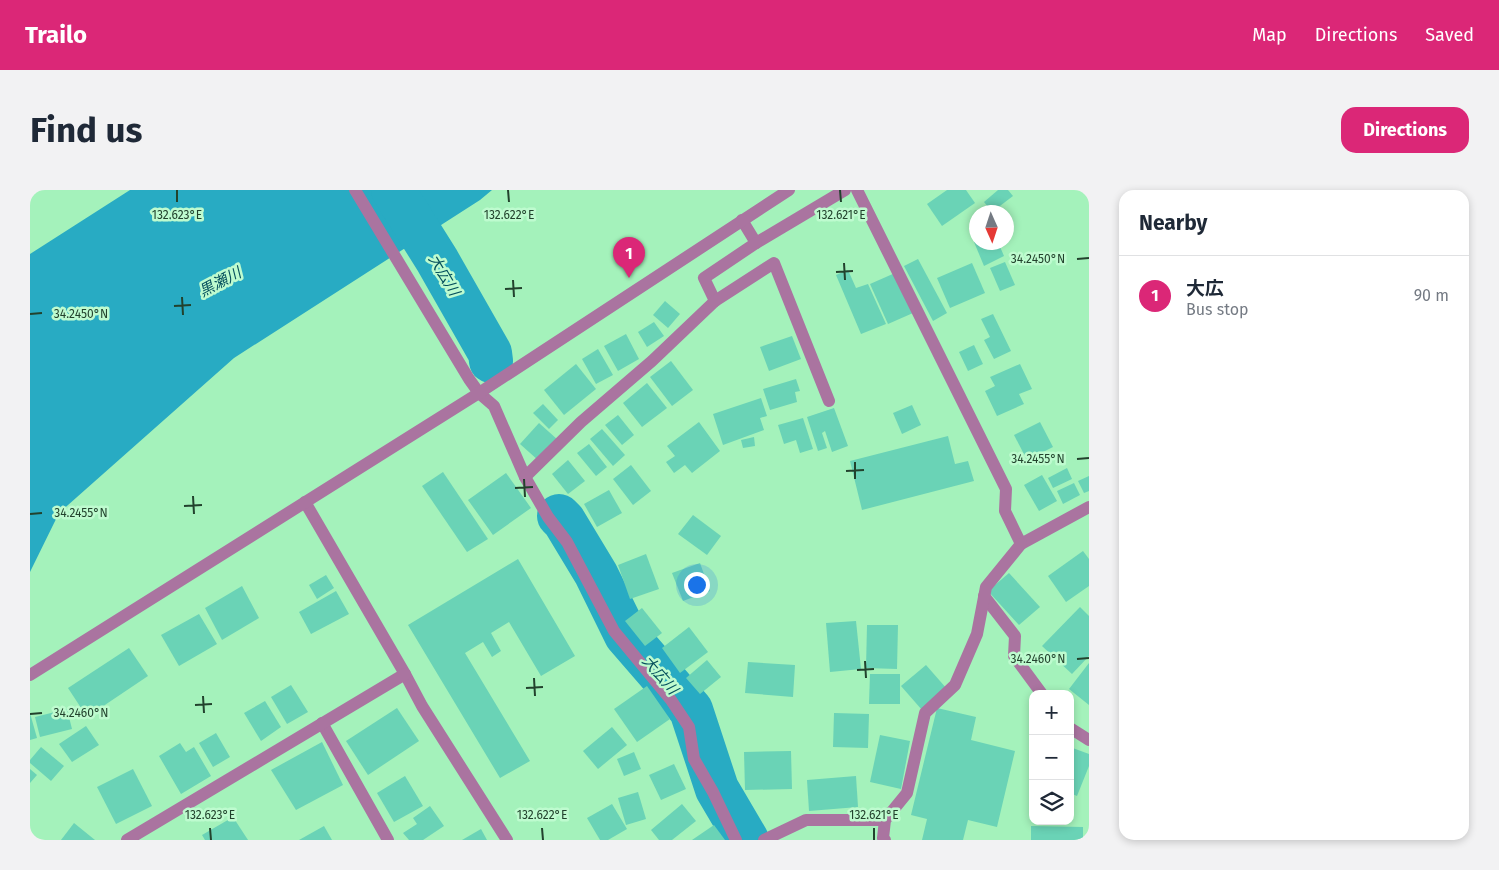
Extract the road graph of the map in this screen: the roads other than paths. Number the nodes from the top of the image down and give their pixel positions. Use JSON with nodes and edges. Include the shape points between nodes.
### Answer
{"nodes":[{"id":1,"x":355,"y":190,"type":"edge"},
{"id":2,"x":789,"y":190,"type":"edge"},
{"id":3,"x":845,"y":190,"type":"edge"},
{"id":4,"x":857,"y":190,"type":"edge"},
{"id":5,"x":742,"y":220,"type":"junction"},
{"id":6,"x":756,"y":243,"type":"junction"},
{"id":7,"x":715,"y":301,"type":"junction"},
{"id":8,"x":479,"y":393,"type":"junction"},
{"id":9,"x":829,"y":401,"type":"dead end"},
{"id":10,"x":526,"y":477,"type":"junction"},
{"id":11,"x":306,"y":502,"type":"junction"},
{"id":12,"x":1089,"y":507,"type":"edge"},
{"id":13,"x":1021,"y":544,"type":"junction"},
{"id":14,"x":984,"y":596,"type":"junction"},
{"id":15,"x":405,"y":674,"type":"junction"},
{"id":16,"x":30,"y":675,"type":"edge"},
{"id":17,"x":1039,"y":690,"type":"edge"},
{"id":18,"x":322,"y":723,"type":"junction"},
{"id":19,"x":1074,"y":731,"type":"edge"},
{"id":20,"x":1089,"y":740,"type":"edge"},
{"id":21,"x":885,"y":820,"type":"junction"},
{"id":22,"x":127,"y":840,"type":"edge"},
{"id":23,"x":388,"y":840,"type":"edge"},
{"id":24,"x":507,"y":840,"type":"edge"},
{"id":25,"x":736,"y":840,"type":"edge"},
{"id":26,"x":764,"y":840,"type":"edge"},
{"id":27,"x":885,"y":840,"type":"edge"}],
"edges":[{"from":1,"to":8,"type":"street"},
{"from":2,"to":5,"type":"street"},
{"from":3,"to":6,"type":"street"},
{"from":4,"to":13,"type":"street","via":[[1006,489],[1005,511]]},
{"from":5,"to":6,"type":"street"},
{"from":5,"to":8,"type":"street"},
{"from":6,"to":7,"type":"street","via":[[704,278]]},
{"from":7,"to":9,"type":"street","via":[[774,263]]},
{"from":7,"to":10,"type":"street","via":[[581,422]]},
{"from":8,"to":10,"type":"street","via":[[494,406]]},
{"from":8,"to":11,"type":"street"},
{"from":10,"to":25,"type":"street","via":[[567,542],[614,631],[689,727],[694,760]]},
{"from":11,"to":15,"type":"street"},
{"from":11,"to":16,"type":"street"},
{"from":12,"to":13,"type":"street"},
{"from":13,"to":14,"type":"street","via":[[986,588]]},
{"from":14,"to":17,"type":"street","via":[[1015,636],[1014,656]]},
{"from":14,"to":21,"type":"street","via":[[977,634],[955,685],[926,713],[907,793]]},
{"from":15,"to":18,"type":"street"},
{"from":15,"to":24,"type":"street"},
{"from":18,"to":22,"type":"street"},
{"from":18,"to":23,"type":"street"},
{"from":19,"to":20,"type":"street"},
{"from":21,"to":26,"type":"street","via":[[806,820]]},
{"from":21,"to":27,"type":"street"}]}
